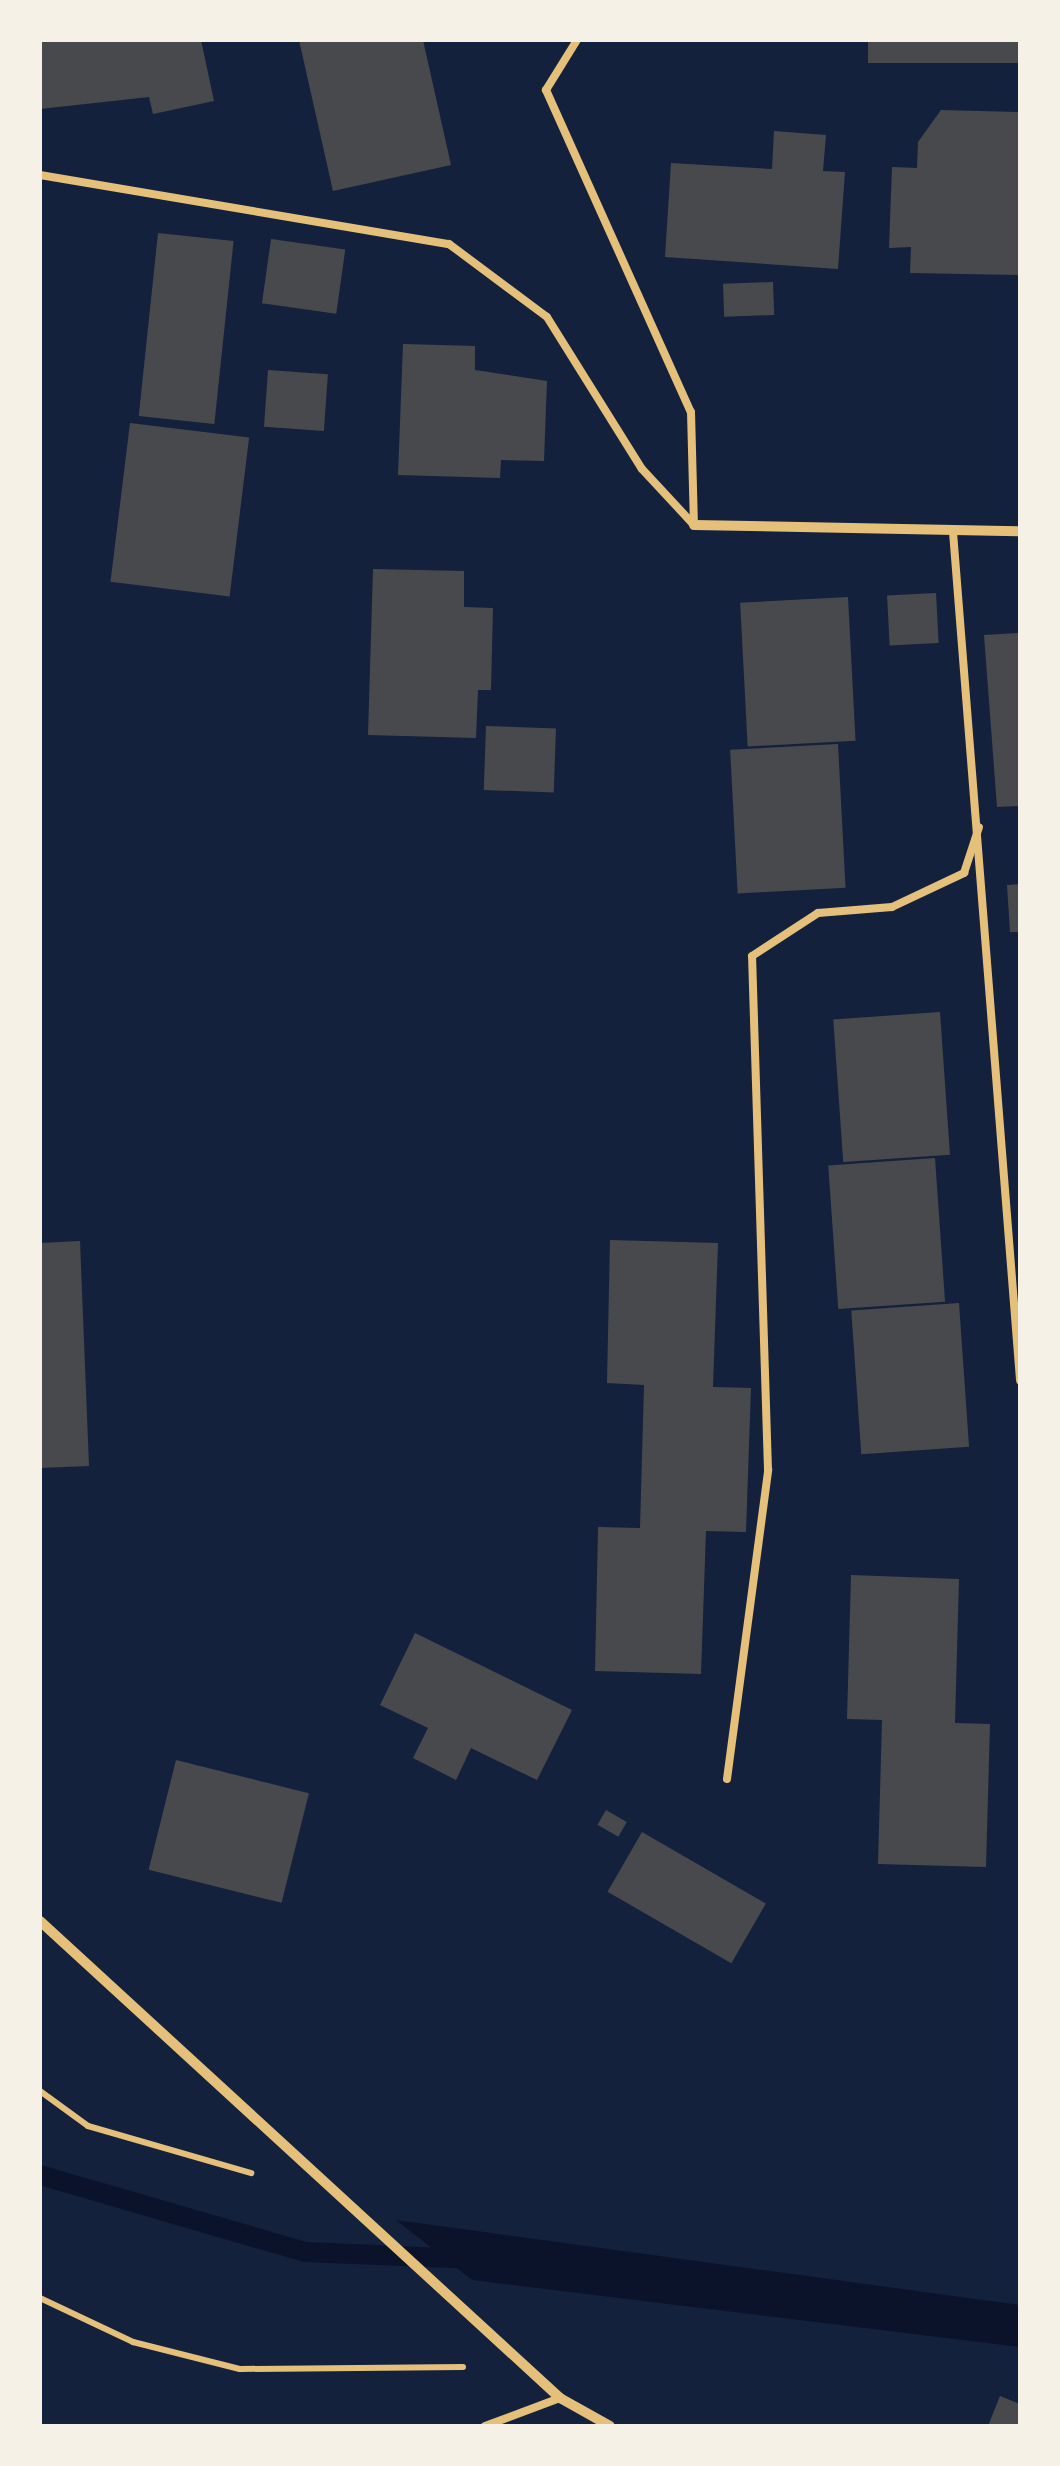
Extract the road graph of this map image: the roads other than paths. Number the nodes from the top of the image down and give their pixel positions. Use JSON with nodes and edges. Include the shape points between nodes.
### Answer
{"nodes":[{"id":1,"x":577,"y":40,"type":"edge"},
{"id":2,"x":40,"y":174,"type":"edge"},
{"id":3,"x":694,"y":525,"type":"junction"},
{"id":4,"x":1020,"y":530,"type":"edge"},
{"id":5,"x":953,"y":532,"type":"junction"},
{"id":6,"x":979,"y":827,"type":"junction"},
{"id":7,"x":1020,"y":1380,"type":"edge"},
{"id":8,"x":727,"y":1779,"type":"dead end"},
{"id":9,"x":40,"y":1920,"type":"edge"},
{"id":10,"x":560,"y":2398,"type":"junction"},
{"id":11,"x":486,"y":2426,"type":"edge"},
{"id":12,"x":610,"y":2426,"type":"edge"}],
"edges":[{"from":1,"to":3,"type":"lane","via":[[546,90],[690,412]]},
{"from":2,"to":3,"type":"lane","via":[[448,244],[547,317],[642,469]]},
{"from":3,"to":5,"type":"street"},
{"from":4,"to":5,"type":"street"},
{"from":5,"to":6,"type":"lane"},
{"from":6,"to":7,"type":"lane"},
{"from":6,"to":8,"type":"lane","via":[[964,873],[892,907],[818,914],[752,956],[768,1470]]},
{"from":9,"to":10,"type":"street"},
{"from":10,"to":11,"type":"lane"},
{"from":10,"to":12,"type":"street"}]}
